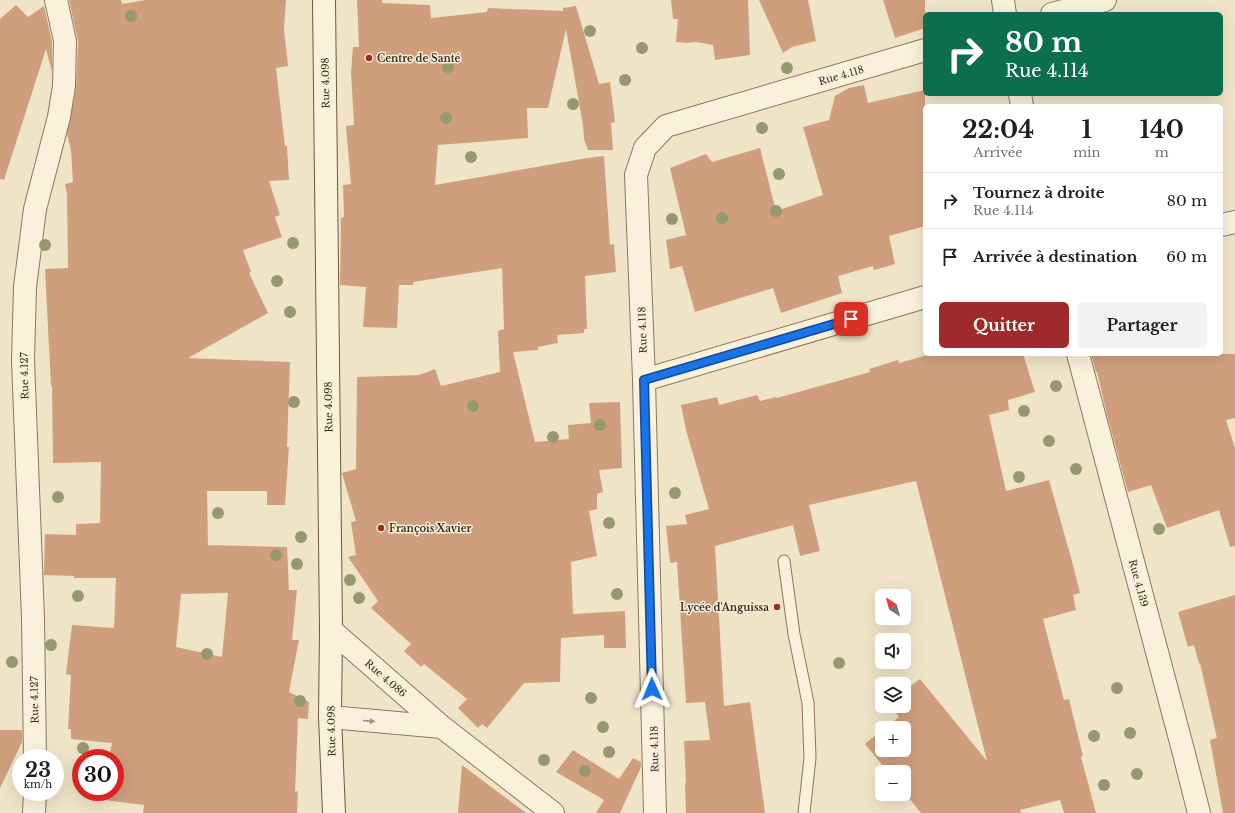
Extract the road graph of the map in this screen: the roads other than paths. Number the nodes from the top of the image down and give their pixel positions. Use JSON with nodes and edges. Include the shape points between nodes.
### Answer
{"nodes":[{"id":1,"x":56,"y":0,"type":"edge"},
{"id":2,"x":324,"y":0,"type":"edge"},
{"id":3,"x":1003,"y":0,"type":"edge"},
{"id":4,"x":1105,"y":0,"type":"edge"},
{"id":5,"x":1005,"y":12,"type":"edge"},
{"id":6,"x":1060,"y":12,"type":"edge"},
{"id":7,"x":923,"y":51,"type":"edge"},
{"id":8,"x":1235,"y":222,"type":"edge"},
{"id":9,"x":1223,"y":225,"type":"edge"},
{"id":10,"x":923,"y":298,"type":"edge"},
{"id":11,"x":1079,"y":356,"type":"edge"},
{"id":12,"x":644,"y":380,"type":"junction"},
{"id":13,"x":784,"y":561,"type":"dead end"},
{"id":14,"x":331,"y":630,"type":"junction"},
{"id":15,"x":330,"y":717,"type":"junction"},
{"id":16,"x":442,"y":727,"type":"junction"},
{"id":17,"x":35,"y":749,"type":"edge"},
{"id":18,"x":35,"y":801,"type":"edge"},
{"id":19,"x":34,"y":813,"type":"edge"},
{"id":20,"x":334,"y":813,"type":"edge"},
{"id":21,"x":553,"y":813,"type":"edge"},
{"id":22,"x":655,"y":813,"type":"edge"},
{"id":23,"x":804,"y":813,"type":"edge"},
{"id":24,"x":1198,"y":813,"type":"edge"}],
"edges":[{"from":1,"to":17,"type":"street","name":"Rue 4.127","via":[[65,41],[64,86],[59,117],[35,209],[25,287],[23,360],[33,618]]},
{"from":2,"to":14,"type":"street","name":"Rue 4.098"},
{"from":3,"to":5,"type":"street"},
{"from":4,"to":6,"type":"street"},
{"from":7,"to":12,"type":"street","name":"Rue 4.118","via":[[666,126],[645,148],[636,175]]},
{"from":8,"to":9,"type":"street"},
{"from":10,"to":12,"type":"street"},
{"from":11,"to":24,"type":"street","name":"Rue 4.139"},
{"from":12,"to":22,"type":"street","name":"Rue 4.118"},
{"from":13,"to":23,"type":"lane","via":[[794,634],[808,703],[810,758]]},
{"from":14,"to":15,"type":"street","name":"Rue 4.098"},
{"from":14,"to":16,"type":"street","name":"Rue 4.086"},
{"from":15,"to":16,"type":"street","one_way":true},
{"from":15,"to":20,"type":"street","name":"Rue 4.098"},
{"from":16,"to":21,"type":"street","name":"Rue 4.086"},
{"from":18,"to":19,"type":"street"}]}
